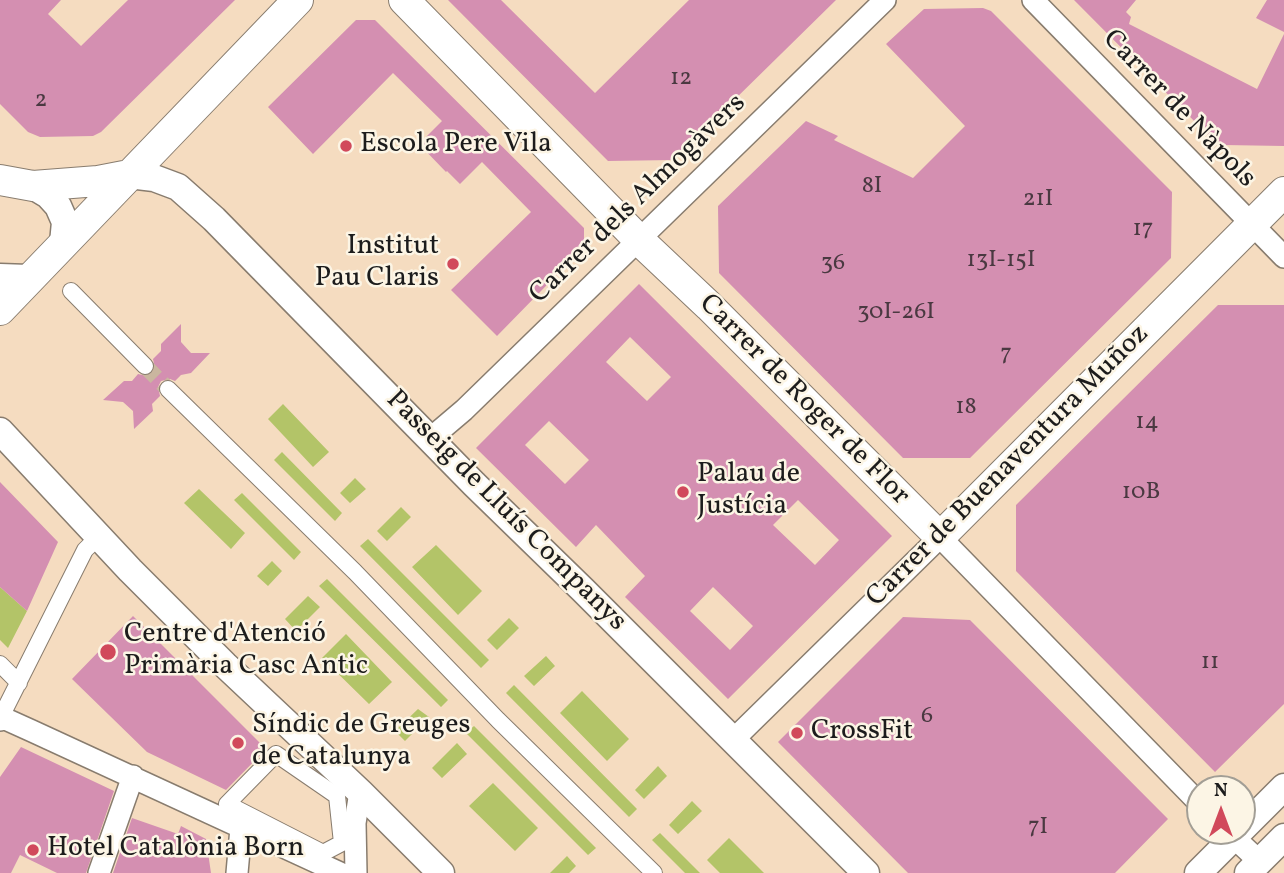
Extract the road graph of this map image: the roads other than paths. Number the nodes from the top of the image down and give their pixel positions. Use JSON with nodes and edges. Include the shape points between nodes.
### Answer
{"nodes":[{"id":1,"x":298,"y":0,"type":"edge"},
{"id":2,"x":404,"y":0,"type":"edge"},
{"id":3,"x":885,"y":0,"type":"edge"},
{"id":4,"x":1033,"y":0,"type":"edge"},
{"id":5,"x":129,"y":175,"type":"junction"},
{"id":6,"x":1,"y":180,"type":"edge"},
{"id":7,"x":33,"y":186,"type":"junction"},
{"id":8,"x":1284,"y":192,"type":"edge"},
{"id":9,"x":1252,"y":226,"type":"junction"},
{"id":10,"x":639,"y":240,"type":"junction"},
{"id":11,"x":63,"y":243,"type":"junction"},
{"id":12,"x":1284,"y":257,"type":"edge"},
{"id":13,"x":0,"y":277,"type":"edge"},
{"id":14,"x":30,"y":278,"type":"junction"},
{"id":15,"x":71,"y":290,"type":"dead end"},
{"id":16,"x":0,"y":310,"type":"edge"},
{"id":17,"x":145,"y":366,"type":"tunnel mouth"},
{"id":18,"x":168,"y":389,"type":"tunnel mouth"},
{"id":19,"x":0,"y":431,"type":"edge"},
{"id":20,"x":431,"y":438,"type":"junction"},
{"id":21,"x":99,"y":536,"type":"junction"},
{"id":22,"x":940,"y":537,"type":"junction"},
{"id":23,"x":0,"y":664,"type":"edge"},
{"id":24,"x":19,"y":683,"type":"junction"},
{"id":25,"x":1,"y":719,"type":"edge"},
{"id":26,"x":733,"y":740,"type":"junction"},
{"id":27,"x":133,"y":776,"type":"junction"},
{"id":28,"x":1284,"y":787,"type":"edge"},
{"id":29,"x":1186,"y":790,"type":"edge"},
{"id":30,"x":360,"y":792,"type":"junction"},
{"id":31,"x":228,"y":804,"type":"joint"},
{"id":32,"x":1256,"y":813,"type":"edge"},
{"id":33,"x":241,"y":828,"type":"junction"},
{"id":34,"x":1284,"y":837,"type":"edge"},
{"id":35,"x":1223,"y":845,"type":"edge"},
{"id":36,"x":1242,"y":845,"type":"edge"},
{"id":37,"x":1254,"y":867,"type":"edge"},
{"id":38,"x":99,"y":873,"type":"edge"},
{"id":39,"x":237,"y":873,"type":"edge"},
{"id":40,"x":340,"y":873,"type":"edge"},
{"id":41,"x":356,"y":873,"type":"edge"},
{"id":42,"x":440,"y":873,"type":"edge"},
{"id":43,"x":654,"y":873,"type":"edge"},
{"id":44,"x":866,"y":873,"type":"edge"},
{"id":45,"x":1198,"y":873,"type":"edge"}],
"edges":[{"from":1,"to":5,"type":"main road"},
{"from":2,"to":10,"type":"main road","name":"Carrer de Roger de Flor"},
{"from":3,"to":10,"type":"street","name":"Carrer dels Almogàvers"},
{"from":4,"to":9,"type":"street","name":"Carrer de Nàpols"},
{"from":5,"to":7,"type":"main road","name":"Passeig de Lluís Companys"},
{"from":5,"to":11,"type":"main road"},
{"from":5,"to":20,"type":"street","name":"Passeig de Lluís Companys","via":[[178,187]]},
{"from":6,"to":7,"type":"main road","name":"Passeig de Lluís Companys"},
{"from":7,"to":11,"type":"street","name":"Passeig de Lluís Companys","via":[[58,206],[65,222]]},
{"from":8,"to":9,"type":"main road","name":"Carrer de Buenaventura Muñoz"},
{"from":9,"to":12,"type":"street","name":"Carrer de Nàpols"},
{"from":9,"to":22,"type":"main road","name":"Carrer de Buenaventura Muñoz"},
{"from":10,"to":20,"type":"street","name":"Carrer dels Almogàvers"},
{"from":10,"to":22,"type":"main road","name":"Carrer de Roger de Flor"},
{"from":11,"to":14,"type":"main road"},
{"from":13,"to":14,"type":"street"},
{"from":14,"to":16,"type":"main road"},
{"from":15,"to":17,"type":"street"},
{"from":18,"to":43,"type":"street"},
{"from":19,"to":21,"type":"street"},
{"from":20,"to":26,"type":"street","name":"Passeig de Lluís Companys"},
{"from":21,"to":24,"type":"street","via":[[82,556]]},
{"from":21,"to":30,"type":"street","via":[[225,665]]},
{"from":22,"to":26,"type":"street","name":"Carrer de Buenaventura Muñoz"},
{"from":22,"to":29,"type":"street","name":"Carrer de Roger de Flor"},
{"from":23,"to":24,"type":"street"},
{"from":24,"to":25,"type":"street"},
{"from":25,"to":27,"type":"street"},
{"from":26,"to":44,"type":"street","name":"Passeig de Lluís Companys"},
{"from":27,"to":33,"type":"street"},
{"from":27,"to":38,"type":"street"},
{"from":28,"to":32,"type":"street"},
{"from":30,"to":41,"type":"street"},
{"from":30,"to":42,"type":"street"},
{"from":31,"to":31,"type":"street","via":[[276,754],[337,796],[342,843],[323,853]]},
{"from":33,"to":39,"type":"street"},
{"from":33,"to":40,"type":"street"},
{"from":34,"to":37,"type":"street"},
{"from":35,"to":45,"type":"street"},
{"from":36,"to":37,"type":"street"}]}
